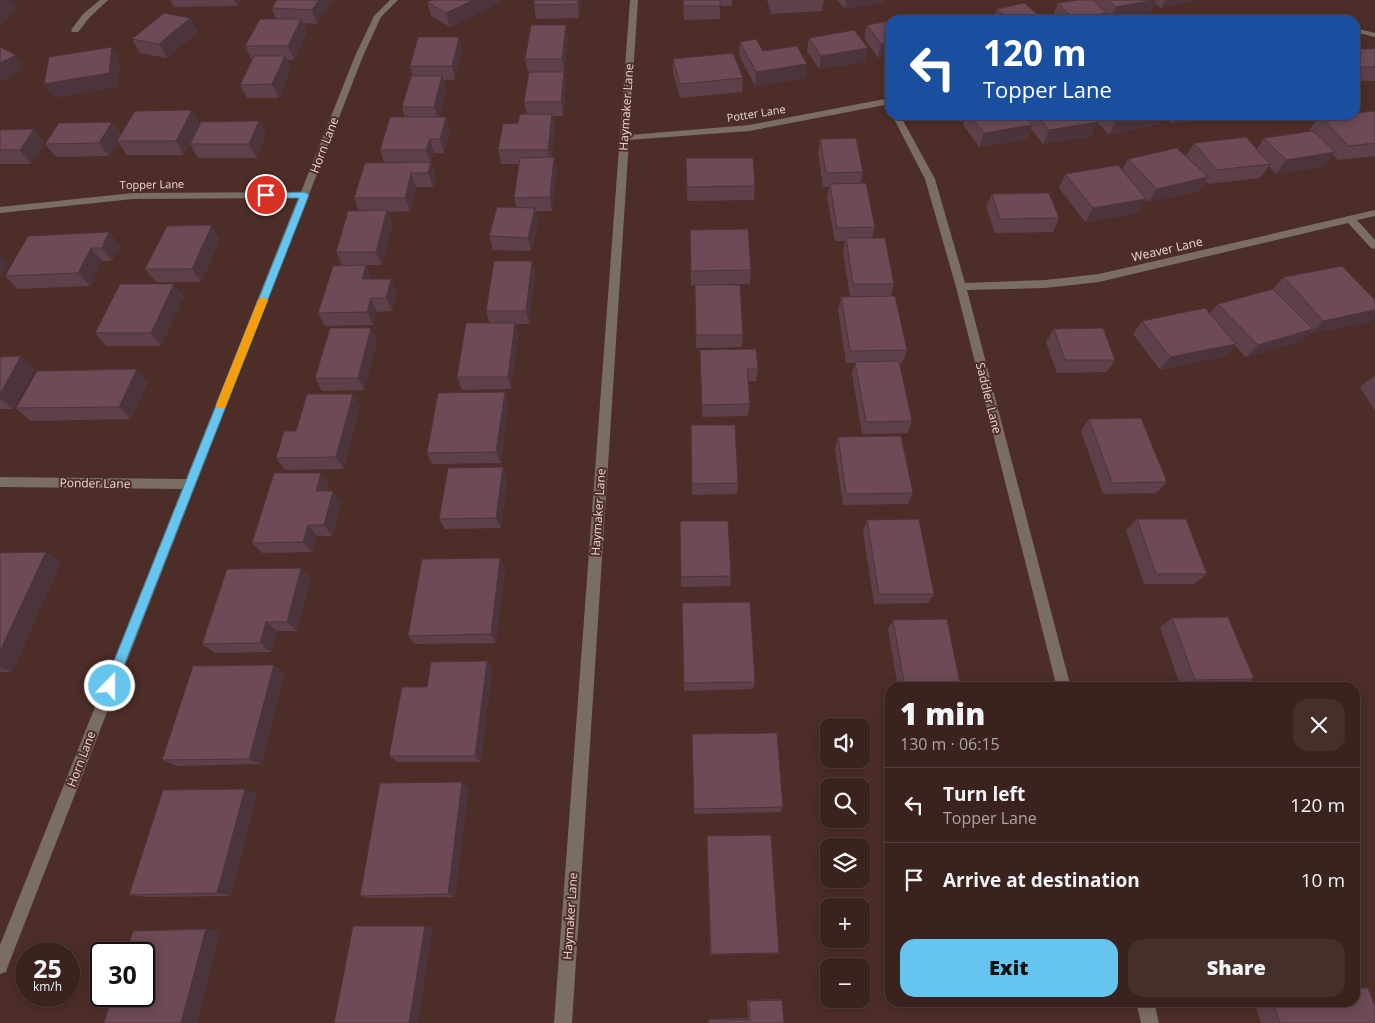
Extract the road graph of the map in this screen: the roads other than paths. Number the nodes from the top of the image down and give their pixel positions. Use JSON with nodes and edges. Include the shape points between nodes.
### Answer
{"nodes":[{"id":1,"x":104,"y":0,"type":"edge"},
{"id":2,"x":394,"y":0,"type":"edge"},
{"id":3,"x":634,"y":0,"type":"edge"},
{"id":4,"x":75,"y":30,"type":"dead end"},
{"id":5,"x":1360,"y":31,"type":"edge"},
{"id":6,"x":1375,"y":35,"type":"edge"},
{"id":7,"x":885,"y":104,"type":"edge"},
{"id":8,"x":899,"y":120,"type":"edge"},
{"id":9,"x":624,"y":138,"type":"junction"},
{"id":10,"x":305,"y":195,"type":"junction"},
{"id":11,"x":0,"y":210,"type":"edge"},
{"id":12,"x":1375,"y":213,"type":"edge"},
{"id":13,"x":1349,"y":218,"type":"junction"},
{"id":14,"x":1375,"y":246,"type":"edge"},
{"id":15,"x":961,"y":287,"type":"junction"},
{"id":16,"x":0,"y":482,"type":"edge"},
{"id":17,"x":189,"y":484,"type":"junction"},
{"id":18,"x":1062,"y":682,"type":"edge"},
{"id":19,"x":1,"y":963,"type":"edge"},
{"id":20,"x":1146,"y":1007,"type":"edge"},
{"id":21,"x":563,"y":1023,"type":"edge"},
{"id":22,"x":1150,"y":1023,"type":"edge"}],
"edges":[{"from":1,"to":4,"type":"street"},
{"from":2,"to":10,"type":"street","name":"Horn Lane","via":[[378,16],[359,56]]},
{"from":3,"to":9,"type":"street","name":"Haymaker Lane"},
{"from":5,"to":6,"type":"street"},
{"from":7,"to":9,"type":"street","name":"Potter Lane","via":[[749,128]]},
{"from":8,"to":15,"type":"street","name":"Saddler Lane","via":[[930,179]]},
{"from":9,"to":21,"type":"street","name":"Haymaker Lane"},
{"from":10,"to":11,"type":"street","name":"Topper Lane","via":[[133,196]]},
{"from":10,"to":17,"type":"street","name":"Horn Lane"},
{"from":12,"to":13,"type":"street","name":"Weaver Lane"},
{"from":13,"to":14,"type":"street"},
{"from":13,"to":15,"type":"street","name":"Weaver Lane","via":[[1099,278]]},
{"from":15,"to":18,"type":"street","name":"Saddler Lane"},
{"from":16,"to":17,"type":"street","name":"Ponder Lane"},
{"from":17,"to":19,"type":"street","name":"Horn Lane"},
{"from":20,"to":22,"type":"street"}]}
